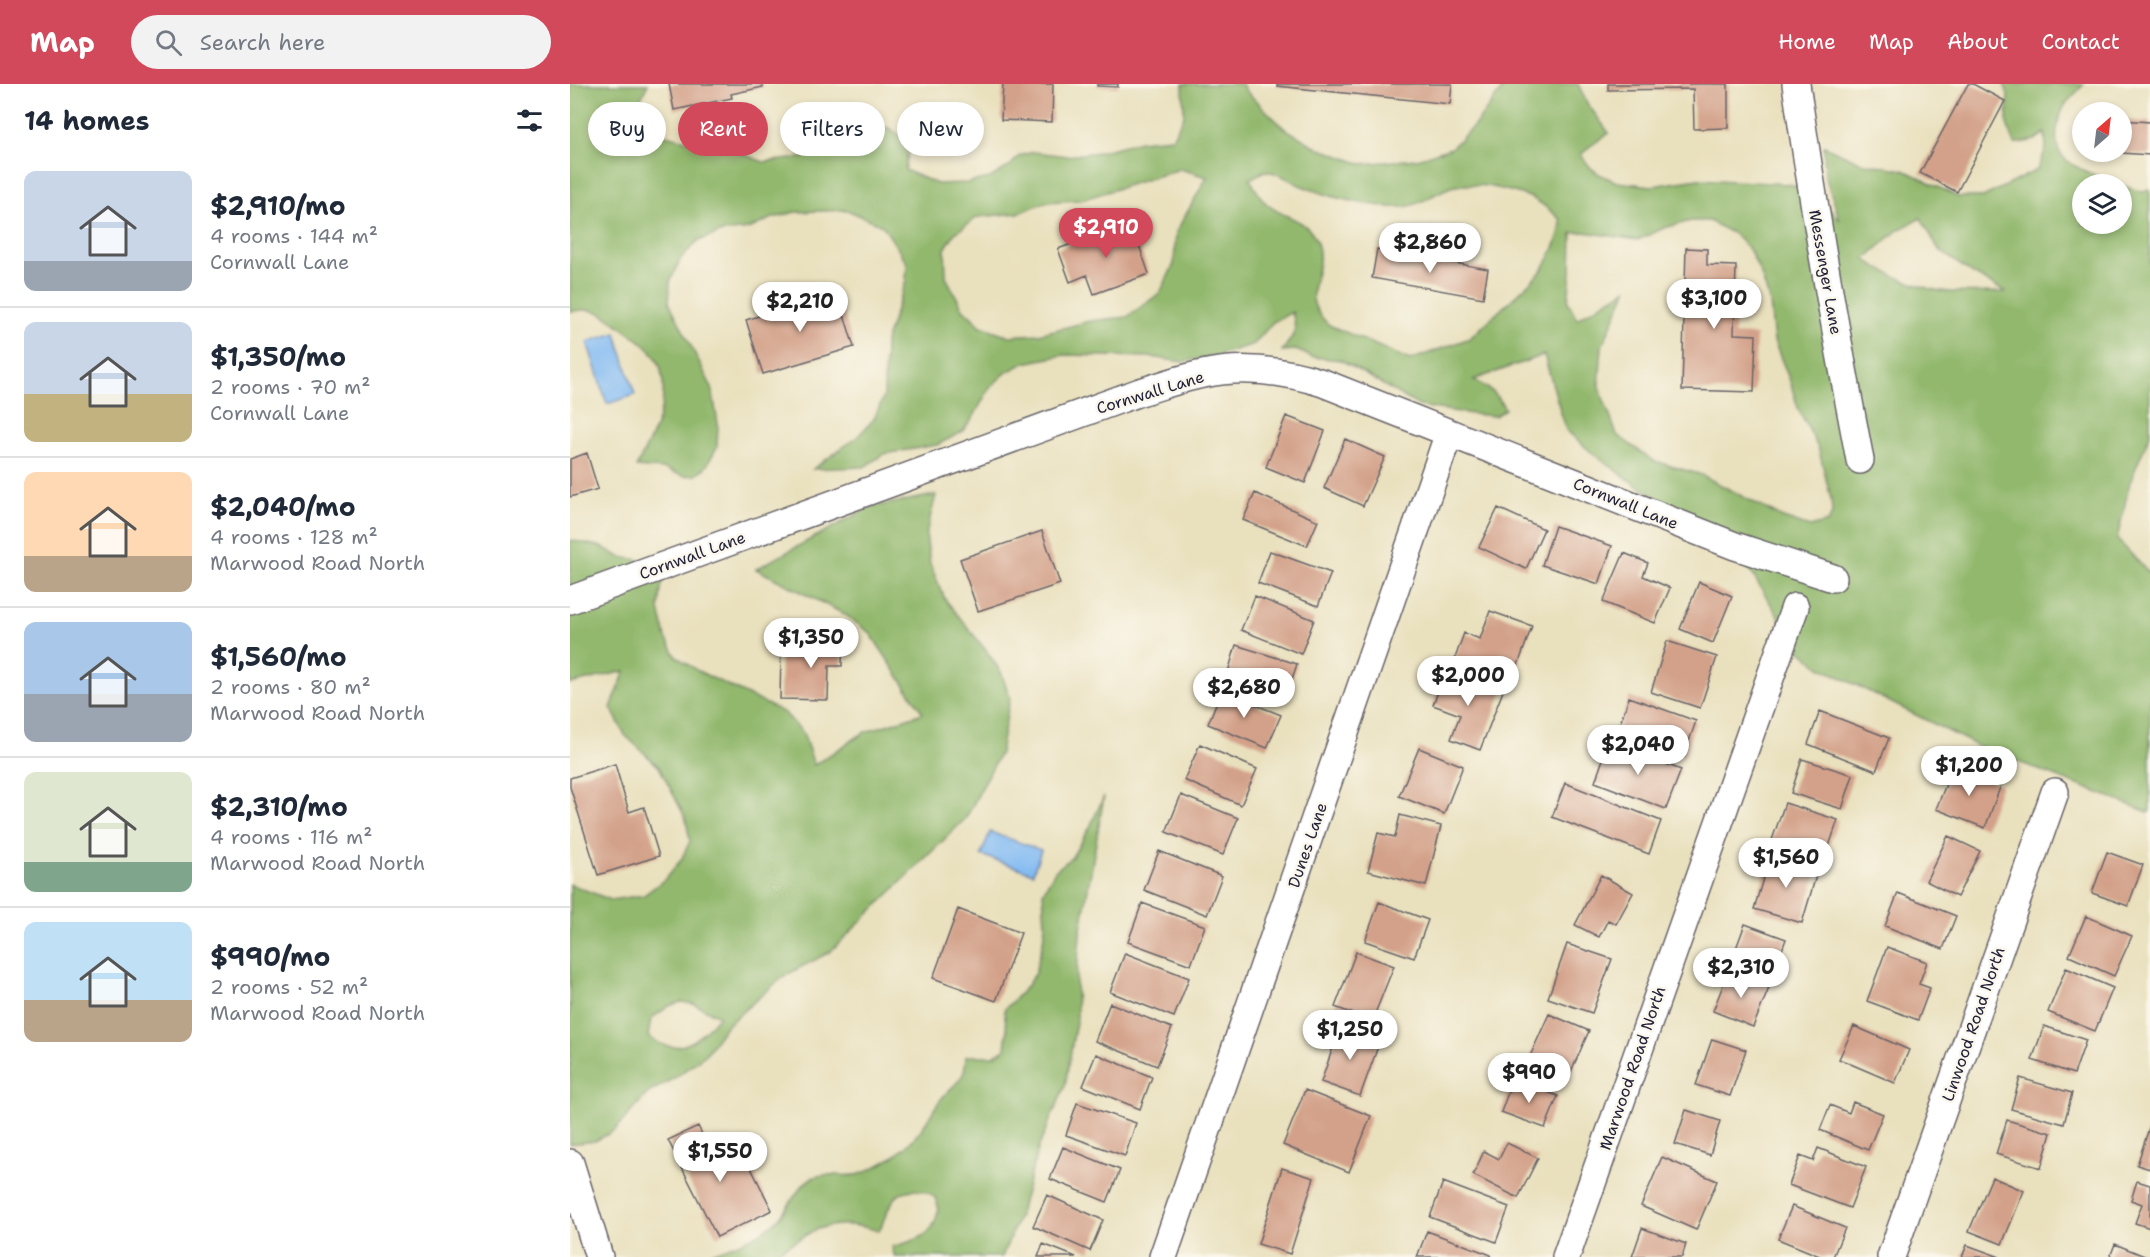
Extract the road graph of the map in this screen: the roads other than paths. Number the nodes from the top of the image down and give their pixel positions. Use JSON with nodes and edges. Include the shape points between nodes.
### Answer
{"nodes":[{"id":1,"x":1796,"y":84,"type":"edge"},
{"id":2,"x":1449,"y":433,"type":"junction"},
{"id":3,"x":1860,"y":460,"type":"dead end"},
{"id":4,"x":1833,"y":578,"type":"dead end"},
{"id":5,"x":570,"y":600,"type":"edge"},
{"id":6,"x":1795,"y":607,"type":"dead end"},
{"id":7,"x":2055,"y":792,"type":"dead end"},
{"id":8,"x":570,"y":1163,"type":"edge"},
{"id":9,"x":599,"y":1257,"type":"edge"},
{"id":10,"x":1163,"y":1257,"type":"edge"},
{"id":11,"x":1566,"y":1257,"type":"edge"},
{"id":12,"x":1891,"y":1257,"type":"edge"}],
"edges":[{"from":1,"to":3,"type":"street","name":"Messenger Lane"},
{"from":2,"to":4,"type":"street","name":"Cornwall Lane","via":[[1735,546]]},
{"from":2,"to":5,"type":"street","name":"Cornwall Lane","via":[[1350,392],[1297,375],[1229,370],[1203,374],[1140,392]]},
{"from":2,"to":10,"type":"street","name":"Dunes Lane"},
{"from":6,"to":11,"type":"street","name":"Marwood Road North"},
{"from":7,"to":12,"type":"street","name":"Linwood Road North"},
{"from":8,"to":9,"type":"street"}]}
